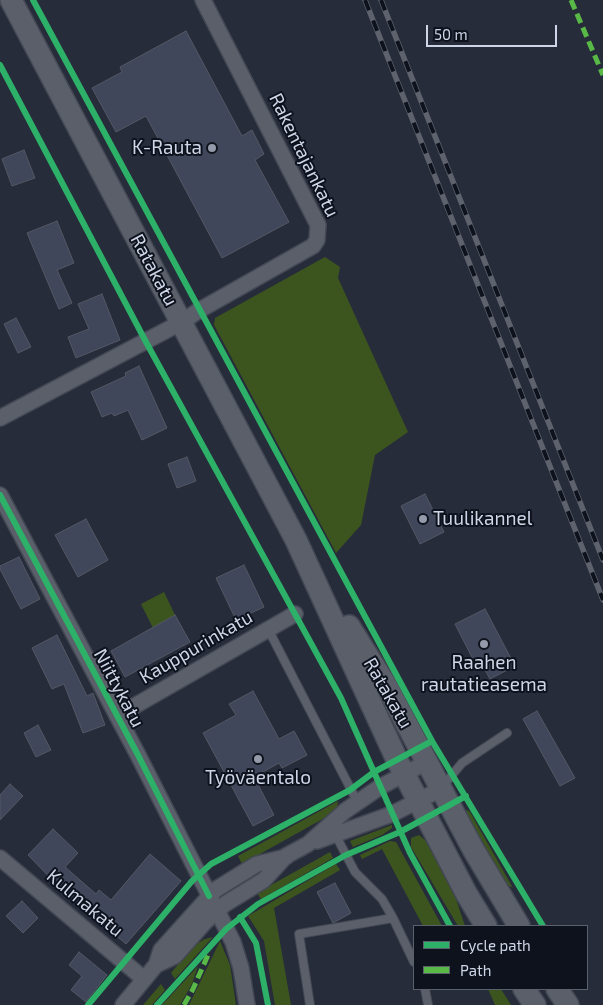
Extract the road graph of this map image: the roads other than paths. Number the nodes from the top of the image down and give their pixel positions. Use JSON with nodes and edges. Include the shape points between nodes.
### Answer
{"nodes":[{"id":1,"x":11,"y":0,"type":"edge"},
{"id":2,"x":204,"y":0,"type":"edge"},
{"id":3,"x":182,"y":322,"type":"junction"},
{"id":4,"x":0,"y":418,"type":"edge"},
{"id":5,"x":0,"y":495,"type":"edge"},
{"id":6,"x":296,"y":540,"type":"junction"},
{"id":7,"x":295,"y":614,"type":"dead end"},
{"id":8,"x":268,"y":629,"type":"junction"},
{"id":9,"x":117,"y":716,"type":"junction"},
{"id":10,"x":507,"y":733,"type":"dead end"},
{"id":11,"x":427,"y":762,"type":"junction"},
{"id":12,"x":405,"y":774,"type":"junction"},
{"id":13,"x":441,"y":789,"type":"junction"},
{"id":14,"x":418,"y":802,"type":"junction"},
{"id":15,"x":358,"y":803,"type":"junction"},
{"id":16,"x":335,"y":834,"type":"junction"},
{"id":17,"x":308,"y":844,"type":"junction"},
{"id":18,"x":286,"y":856,"type":"junction"},
{"id":19,"x":0,"y":858,"type":"edge"},
{"id":20,"x":209,"y":896,"type":"junction"},
{"id":21,"x":217,"y":911,"type":"junction"},
{"id":22,"x":393,"y":918,"type":"junction"},
{"id":23,"x":485,"y":925,"type":"edge"},
{"id":24,"x":518,"y":925,"type":"edge"},
{"id":25,"x":413,"y":960,"type":"edge"},
{"id":26,"x":156,"y":966,"type":"junction"},
{"id":27,"x":144,"y":979,"type":"junction"},
{"id":28,"x":425,"y":990,"type":"edge"},
{"id":29,"x":519,"y":990,"type":"edge"},
{"id":30,"x":525,"y":990,"type":"edge"},
{"id":31,"x":558,"y":990,"type":"edge"},
{"id":32,"x":122,"y":1005,"type":"edge"},
{"id":33,"x":247,"y":1005,"type":"edge"},
{"id":34,"x":310,"y":1005,"type":"edge"},
{"id":35,"x":428,"y":1005,"type":"edge"},
{"id":36,"x":526,"y":1005,"type":"edge"},
{"id":37,"x":535,"y":1005,"type":"edge"},
{"id":38,"x":568,"y":1005,"type":"edge"}],
"edges":[{"from":1,"to":3,"type":"main road","name":"Ratakatu"},
{"from":2,"to":3,"type":"street","name":"Rakentajankatu","via":[[318,224],[319,232],[313,246]]},
{"from":3,"to":4,"type":"street","name":"Rakentajankatu"},
{"from":3,"to":6,"type":"main road","name":"Ratakatu"},
{"from":5,"to":9,"type":"street","name":"Niittykatu"},
{"from":6,"to":11,"type":"main road","name":"Ratakatu","via":[[386,685]]},
{"from":6,"to":12,"type":"main road","name":"Ratakatu"},
{"from":7,"to":8,"type":"street","name":"Kauppurinkatu"},
{"from":8,"to":9,"type":"street","name":"Kauppurinkatu"},
{"from":8,"to":15,"type":"lane"},
{"from":9,"to":20,"type":"street","name":"Niittykatu"},
{"from":10,"to":13,"type":"lane","via":[[462,763]]},
{"from":11,"to":12,"type":"street"},
{"from":11,"to":13,"type":"main road","name":"Ratakatu"},
{"from":12,"to":14,"type":"main road","name":"Ratakatu"},
{"from":12,"to":15,"type":"street"},
{"from":13,"to":14,"type":"street"},
{"from":13,"to":24,"type":"main road","name":"Ratakatu"},
{"from":14,"to":16,"type":"street"},
{"from":14,"to":23,"type":"main road","name":"Ratakatu"},
{"from":15,"to":17,"type":"street"},
{"from":16,"to":17,"type":"street"},
{"from":16,"to":22,"type":"lane","via":[[355,872],[382,899]]},
{"from":17,"to":18,"type":"street"},
{"from":18,"to":20,"type":"street","via":[[257,864]]},
{"from":18,"to":21,"type":"street","via":[[264,880]]},
{"from":19,"to":27,"type":"street","name":"Kulmakatu"},
{"from":20,"to":21,"type":"street","name":"Niittykatu"},
{"from":20,"to":26,"type":"street","via":[[161,950]]},
{"from":21,"to":26,"type":"street","via":[[175,956]]},
{"from":21,"to":33,"type":"street","name":"Niittykatu","via":[[237,954]]},
{"from":22,"to":25,"type":"lane"},
{"from":22,"to":34,"type":"lane","via":[[298,934]]},
{"from":26,"to":27,"type":"street"},
{"from":27,"to":32,"type":"street"},
{"from":28,"to":35,"type":"lane"},
{"from":29,"to":36,"type":"main road"},
{"from":30,"to":37,"type":"main road"},
{"from":31,"to":38,"type":"main road"}]}
